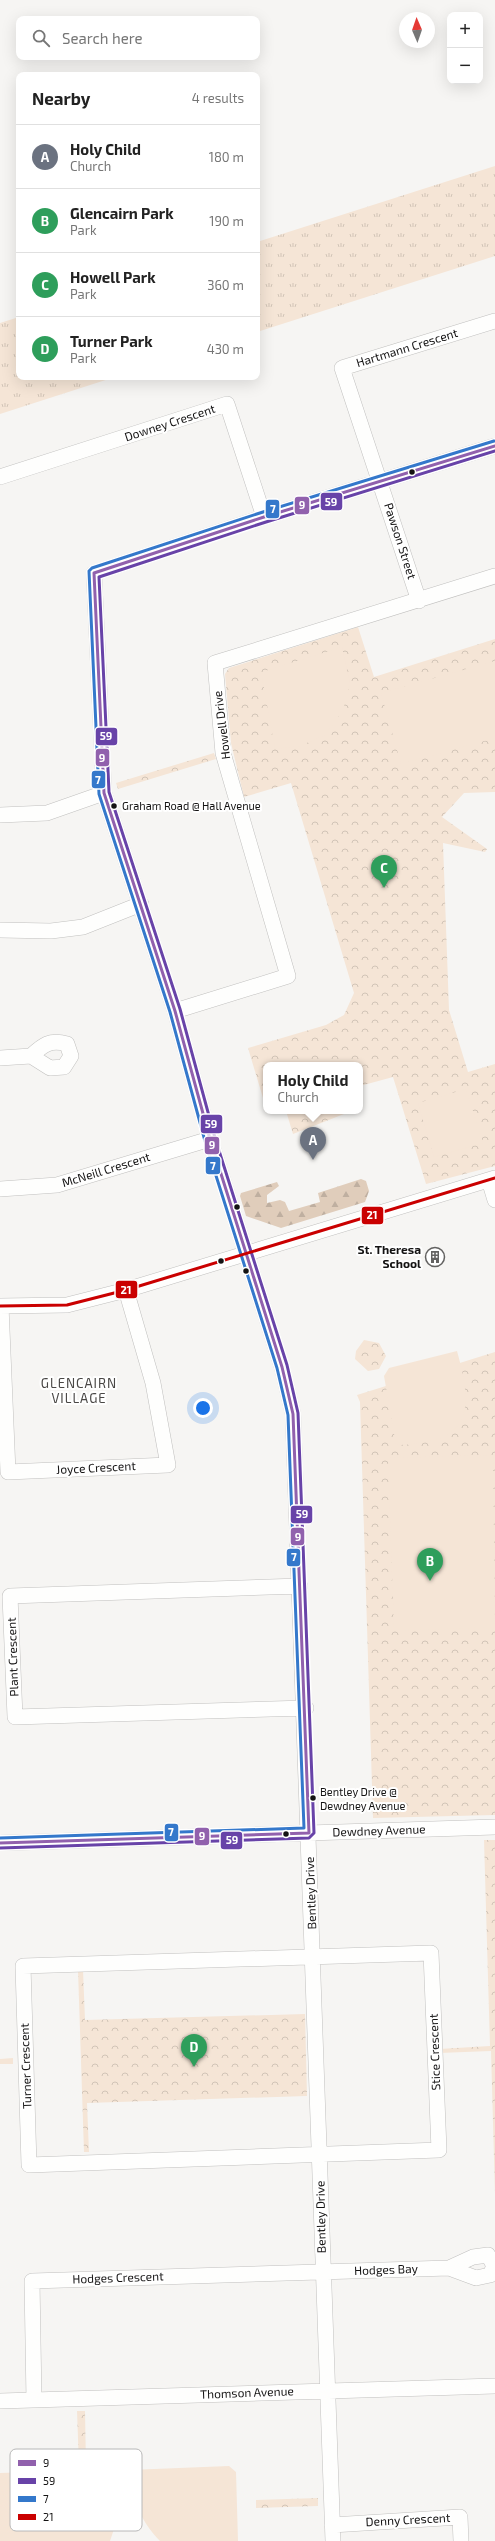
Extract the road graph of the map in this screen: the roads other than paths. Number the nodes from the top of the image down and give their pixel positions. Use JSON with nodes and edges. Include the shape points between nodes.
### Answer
{"nodes":[{"id":1,"x":495,"y":321,"type":"edge"},
{"id":2,"x":495,"y":446,"type":"edge"},
{"id":3,"x":0,"y":477,"type":"edge"},
{"id":4,"x":381,"y":481,"type":"junction"},
{"id":5,"x":264,"y":517,"type":"junction"},
{"id":6,"x":495,"y":576,"type":"edge"},
{"id":7,"x":419,"y":601,"type":"junction"},
{"id":8,"x":104,"y":793,"type":"junction"},
{"id":9,"x":0,"y":815,"type":"edge"},
{"id":10,"x":141,"y":904,"type":"junction"},
{"id":11,"x":0,"y":930,"type":"edge"},
{"id":12,"x":175,"y":1011,"type":"junction"},
{"id":13,"x":31,"y":1056,"type":"dead end"},
{"id":14,"x":0,"y":1058,"type":"edge"},
{"id":15,"x":210,"y":1138,"type":"junction"},
{"id":16,"x":492,"y":1179,"type":"edge"},
{"id":17,"x":0,"y":1189,"type":"edge"},
{"id":18,"x":495,"y":1200,"type":"edge"},
{"id":19,"x":247,"y":1252,"type":"junction"},
{"id":20,"x":126,"y":1290,"type":"junction"},
{"id":21,"x":0,"y":1306,"type":"edge"},
{"id":22,"x":300,"y":1586,"type":"junction"},
{"id":23,"x":306,"y":1708,"type":"junction"},
{"id":24,"x":495,"y":1827,"type":"edge"},
{"id":25,"x":309,"y":1833,"type":"junction"},
{"id":26,"x":0,"y":1843,"type":"edge"},
{"id":27,"x":312,"y":1957,"type":"junction"},
{"id":28,"x":320,"y":2155,"type":"junction"},
{"id":29,"x":449,"y":2268,"type":"dead end"},
{"id":30,"x":323,"y":2272,"type":"junction"},
{"id":31,"x":495,"y":2386,"type":"edge"},
{"id":32,"x":326,"y":2391,"type":"junction"},
{"id":33,"x":34,"y":2400,"type":"junction"},
{"id":34,"x":0,"y":2401,"type":"edge"},
{"id":35,"x":332,"y":2525,"type":"junction"},
{"id":36,"x":333,"y":2541,"type":"edge"},
{"id":37,"x":461,"y":2541,"type":"edge"}],
"edges":[{"from":1,"to":4,"type":"street","name":"Hartmann Crescent","via":[[342,368]]},
{"from":2,"to":4,"type":"street"},
{"from":3,"to":5,"type":"street","name":"Downey Crescent","via":[[227,404]]},
{"from":4,"to":5,"type":"street"},
{"from":4,"to":7,"type":"street","name":"Pawson Street"},
{"from":5,"to":8,"type":"street","name":"Bentley Drive","via":[[94,574]]},
{"from":6,"to":7,"type":"street","name":"Howell Drive"},
{"from":7,"to":12,"type":"street","name":"Howell Drive","via":[[215,663],[223,753],[288,976]]},
{"from":8,"to":9,"type":"street","via":[[47,813]]},
{"from":8,"to":10,"type":"street","name":"Bentley Drive"},
{"from":10,"to":11,"type":"street","via":[[82,926],[50,931]]},
{"from":10,"to":12,"type":"street","name":"Bentley Drive"},
{"from":12,"to":15,"type":"street","name":"Bentley Drive"},
{"from":13,"to":14,"type":"street"},
{"from":15,"to":17,"type":"street","name":"McNeill Crescent","via":[[57,1184]]},
{"from":15,"to":19,"type":"street","name":"Bentley Drive"},
{"from":16,"to":18,"type":"street"},
{"from":16,"to":19,"type":"street"},
{"from":19,"to":20,"type":"street"},
{"from":19,"to":22,"type":"street","name":"Bentley Drive","via":[[282,1367],[293,1414]]},
{"from":20,"to":21,"type":"street","via":[[67,1305]]},
{"from":20,"to":21,"type":"street","name":"Joyce Crescent","via":[[153,1383],[168,1465],[8,1472]]},
{"from":22,"to":23,"type":"street","name":"Bentley Drive"},
{"from":22,"to":23,"type":"street","name":"Plant Crescent","via":[[10,1596],[15,1717]]},
{"from":23,"to":25,"type":"street","name":"Bentley Drive"},
{"from":24,"to":25,"type":"street","name":"Dewdney Avenue"},
{"from":25,"to":26,"type":"street","name":"Dewdney Avenue"},
{"from":25,"to":27,"type":"street","name":"Bentley Drive"},
{"from":27,"to":28,"type":"street","name":"Bentley Drive"},
{"from":27,"to":28,"type":"street","name":"Stice Crescent","via":[[431,1953],[439,2150]]},
{"from":27,"to":28,"type":"street","name":"Turner Crescent","via":[[23,1966],[29,2165]]},
{"from":28,"to":30,"type":"street","name":"Bentley Drive"},
{"from":29,"to":30,"type":"street","name":"Hodges Bay"},
{"from":30,"to":32,"type":"street","name":"Bentley Drive"},
{"from":30,"to":33,"type":"street","name":"Hodges Crescent","via":[[32,2280]]},
{"from":31,"to":32,"type":"street","name":"Thomson Avenue"},
{"from":32,"to":33,"type":"street","name":"Thomson Avenue"},
{"from":32,"to":35,"type":"street","name":"Bentley Drive"},
{"from":33,"to":34,"type":"street","name":"Thomson Avenue"},
{"from":35,"to":36,"type":"street","name":"Bentley Drive"},
{"from":35,"to":37,"type":"street","name":"Denny Crescent","via":[[460,2517]]}]}
